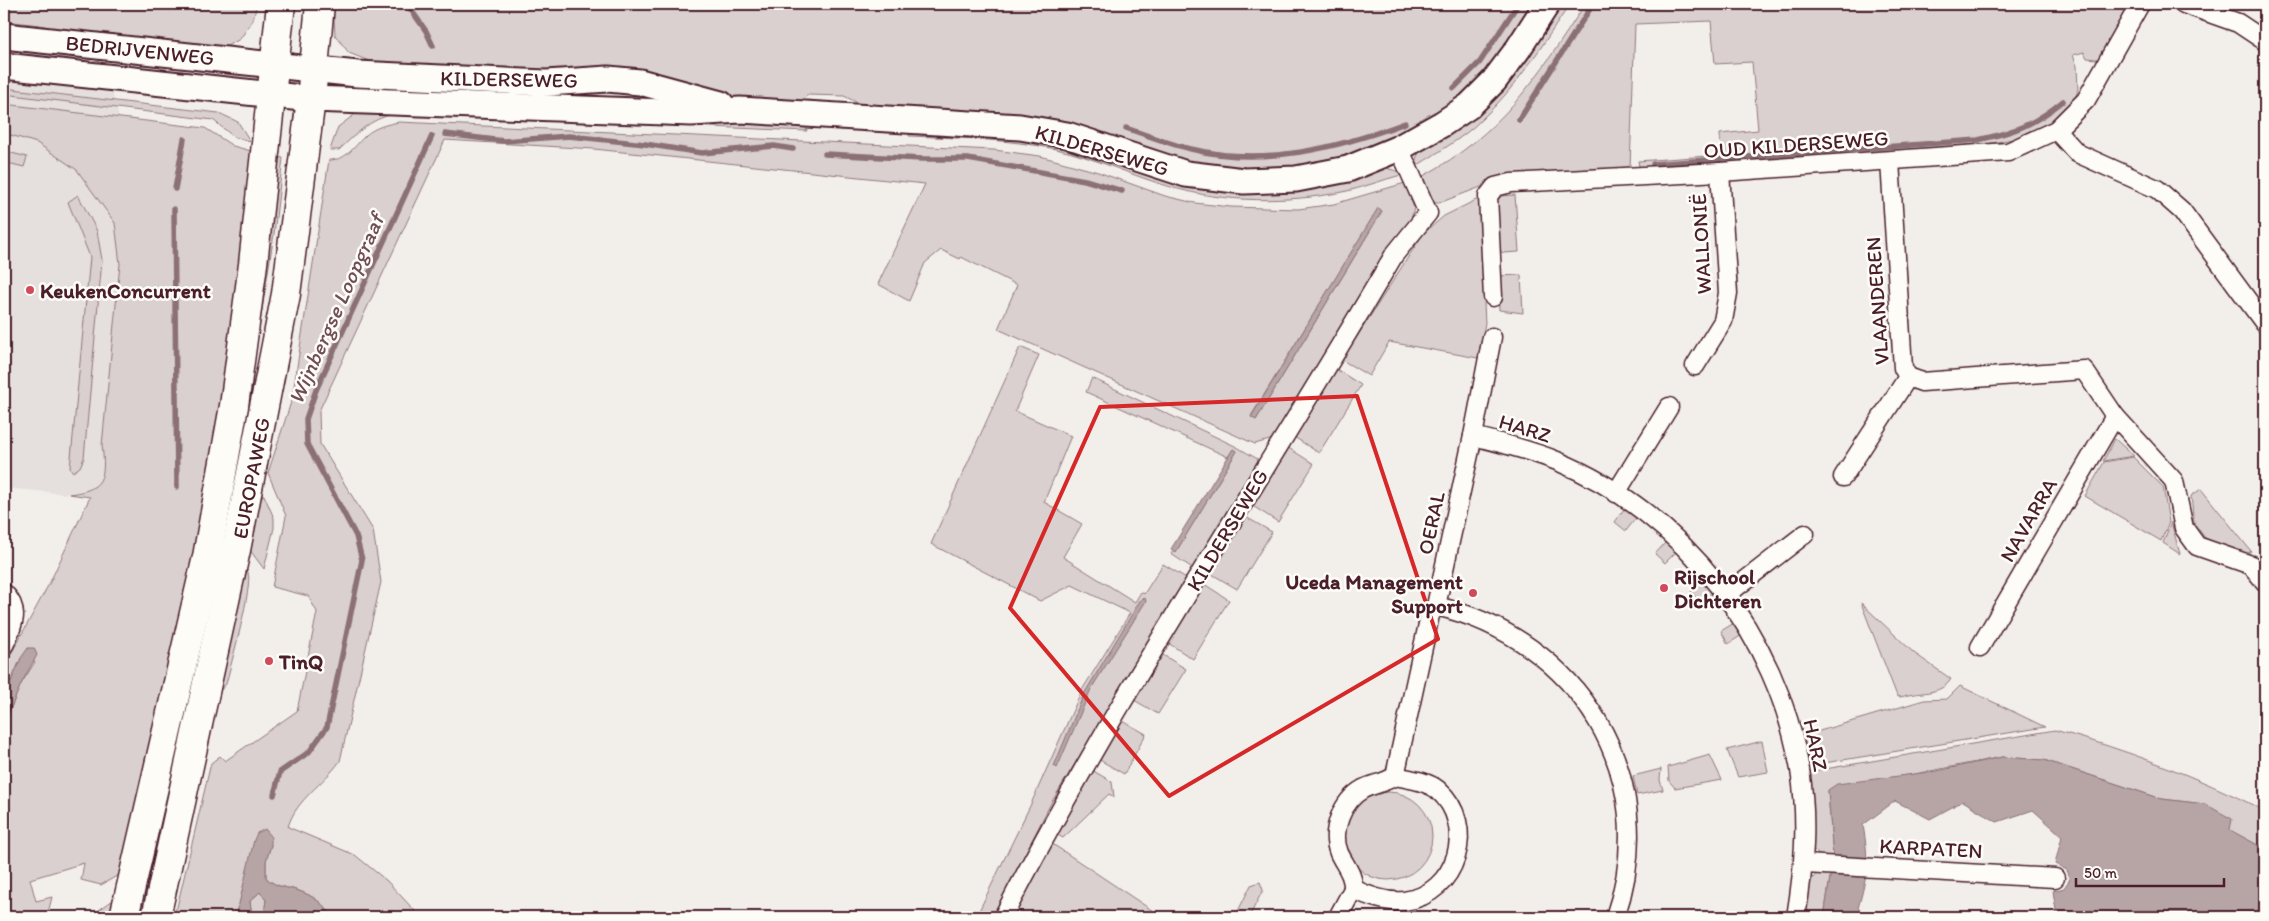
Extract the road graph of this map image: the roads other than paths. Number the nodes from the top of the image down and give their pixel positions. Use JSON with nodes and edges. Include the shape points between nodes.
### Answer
{"nodes":[{"id":1,"x":281,"y":4,"type":"edge"},
{"id":2,"x":320,"y":4,"type":"edge"},
{"id":3,"x":1547,"y":4,"type":"edge"},
{"id":4,"x":2140,"y":4,"type":"edge"},
{"id":5,"x":2184,"y":4,"type":"edge"},
{"id":6,"x":4,"y":36,"type":"edge"},
{"id":7,"x":2265,"y":41,"type":"edge"},
{"id":8,"x":275,"y":65,"type":"junction"},
{"id":9,"x":4,"y":66,"type":"edge"},
{"id":10,"x":314,"y":70,"type":"junction"},
{"id":11,"x":272,"y":95,"type":"junction"},
{"id":12,"x":311,"y":99,"type":"junction"},
{"id":13,"x":740,"y":110,"type":"junction"},
{"id":14,"x":2056,"y":130,"type":"junction"},
{"id":15,"x":1399,"y":148,"type":"junction"},
{"id":16,"x":1890,"y":161,"type":"junction"},
{"id":17,"x":1720,"y":172,"type":"junction"},
{"id":18,"x":1493,"y":297,"type":"dead end"},
{"id":19,"x":2265,"y":324,"type":"edge"},
{"id":20,"x":1492,"y":337,"type":"dead end"},
{"id":21,"x":1695,"y":366,"type":"dead end"},
{"id":22,"x":1908,"y":377,"type":"junction"},
{"id":23,"x":1669,"y":407,"type":"dead end"},
{"id":24,"x":2115,"y":416,"type":"junction"},
{"id":25,"x":1473,"y":436,"type":"junction"},
{"id":26,"x":1843,"y":477,"type":"dead end"},
{"id":27,"x":1616,"y":493,"type":"junction"},
{"id":28,"x":1805,"y":534,"type":"dead end"},
{"id":29,"x":2265,"y":582,"type":"edge"},
{"id":30,"x":4,"y":593,"type":"edge"},
{"id":31,"x":1725,"y":596,"type":"junction"},
{"id":32,"x":1436,"y":606,"type":"junction"},
{"id":33,"x":4,"y":645,"type":"edge"},
{"id":34,"x":1980,"y":647,"type":"dead end"},
{"id":35,"x":1395,"y":776,"type":"junction"},
{"id":36,"x":1804,"y":864,"type":"junction"},
{"id":37,"x":2055,"y":878,"type":"dead end"},
{"id":38,"x":1353,"y":889,"type":"junction"},
{"id":39,"x":124,"y":917,"type":"edge"},
{"id":40,"x":156,"y":917,"type":"edge"},
{"id":41,"x":1004,"y":917,"type":"edge"},
{"id":42,"x":1338,"y":917,"type":"edge"},
{"id":43,"x":1616,"y":917,"type":"edge"},
{"id":44,"x":1796,"y":917,"type":"edge"}],
"edges":[{"from":1,"to":8,"type":"main road","name":"EUROPAWEG"},
{"from":2,"to":10,"type":"main road","name":"EUROPAWEG"},
{"from":3,"to":15,"type":"street","name":"KILDERSEWEG","via":[[1494,81],[1469,106]]},
{"from":4,"to":14,"type":"street","name":"OUD KILDERSEWEG","via":[[2086,100]]},
{"from":5,"to":7,"type":"street","via":[[2238,23]]},
{"from":6,"to":8,"type":"street","name":"BEDRIJVENWEG"},
{"from":8,"to":10,"type":"street","name":"KILDERSEWEG"},
{"from":8,"to":11,"type":"main road","name":"EUROPAWEG"},
{"from":9,"to":11,"type":"street","name":"BEDRIJVENWEG"},
{"from":10,"to":12,"type":"main road","name":"EUROPAWEG"},
{"from":10,"to":13,"type":"street","name":"KILDERSEWEG","via":[[546,83],[608,79],[640,82]]},
{"from":11,"to":12,"type":"street","name":"KILDERSEWEG"},
{"from":11,"to":39,"type":"main road","name":"EUROPAWEG","via":[[245,331],[210,544]]},
{"from":12,"to":13,"type":"street","name":"KILDERSEWEG","via":[[691,113]]},
{"from":12,"to":40,"type":"main road","name":"EUROPAWEG","via":[[286,294],[253,469]]},
{"from":13,"to":15,"type":"street","name":"KILDERSEWEG","via":[[1020,127],[1067,135],[1186,174],[1244,181],[1296,179],[1348,169]]},
{"from":14,"to":16,"type":"street","name":"OUD KILDERSEWEG","via":[[2008,152]]},
{"from":14,"to":19,"type":"street","via":[[2077,153],[2157,189],[2182,211]]},
{"from":15,"to":41,"type":"street","name":"KILDERSEWEG","via":[[1428,212],[1394,255],[1192,587],[1051,824]]},
{"from":16,"to":17,"type":"street","name":"OUD KILDERSEWEG"},
{"from":16,"to":22,"type":"street","name":"VLAANDEREN","via":[[1903,368]]},
{"from":17,"to":18,"type":"street","name":"OUD KILDERSEWEG","via":[[1512,183],[1495,187],[1488,196]]},
{"from":17,"to":21,"type":"street","name":"WALLONIË","via":[[1728,293],[1723,322]]},
{"from":20,"to":25,"type":"street","name":"OERAL"},
{"from":22,"to":24,"type":"street","via":[[1922,382],[2084,370]]},
{"from":22,"to":26,"type":"street","name":"VLAANDEREN"},
{"from":23,"to":27,"type":"street"},
{"from":24,"to":29,"type":"street","via":[[2174,481],[2184,528],[2197,546],[2251,565]]},
{"from":24,"to":34,"type":"street","name":"NAVARRA"},
{"from":25,"to":27,"type":"street","name":"HARZ","via":[[1558,462]]},
{"from":25,"to":32,"type":"street","name":"OERAL"},
{"from":27,"to":31,"type":"street","name":"HARZ","via":[[1662,526]]},
{"from":28,"to":31,"type":"street"},
{"from":30,"to":33,"type":"street","via":[[11,600],[15,612],[13,627]]},
{"from":31,"to":36,"type":"street","name":"HARZ","via":[[1759,649],[1784,704],[1800,771],[1805,821]]},
{"from":32,"to":35,"type":"street","name":"OERAL","via":[[1430,615]]},
{"from":32,"to":43,"type":"street","via":[[1464,613],[1526,644],[1568,681],[1588,703],[1606,732],[1622,777],[1628,829],[1625,881]]},
{"from":35,"to":38,"type":"street","via":[[1362,790],[1348,801],[1339,816],[1338,851],[1354,879]]},
{"from":35,"to":38,"type":"street","via":[[1438,790],[1451,806],[1459,825],[1459,846],[1453,866],[1429,892],[1404,901],[1384,900]]},
{"from":36,"to":37,"type":"street","name":"KARPATEN"},
{"from":36,"to":44,"type":"street","name":"HARZ"},
{"from":38,"to":42,"type":"street"}]}
